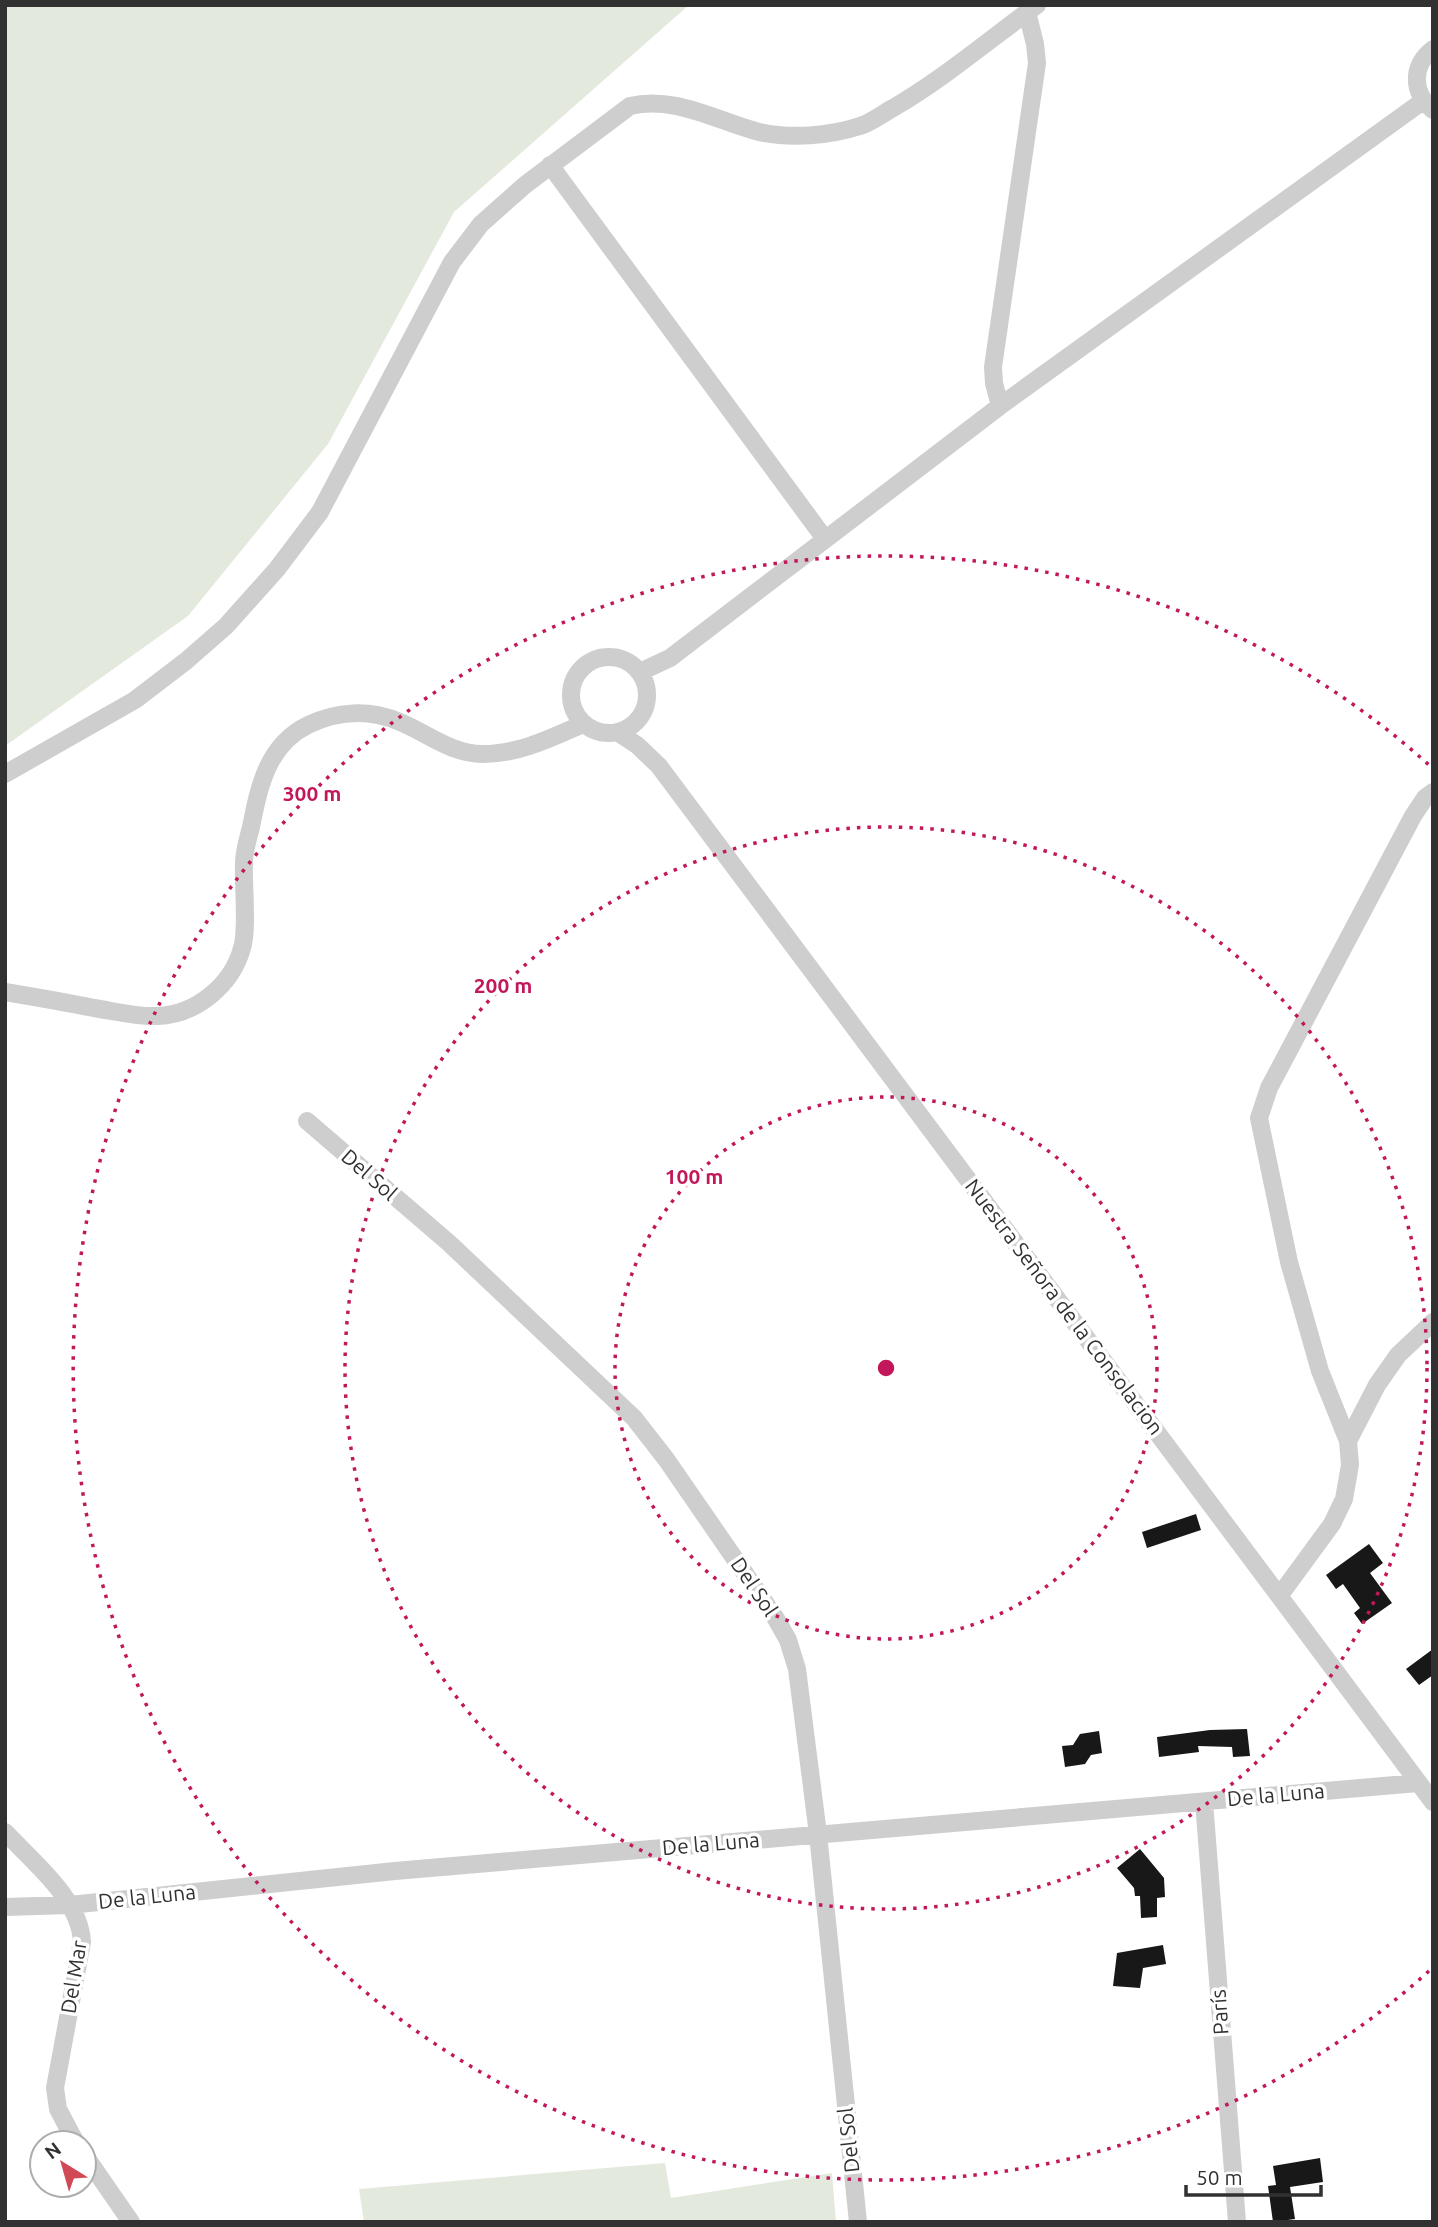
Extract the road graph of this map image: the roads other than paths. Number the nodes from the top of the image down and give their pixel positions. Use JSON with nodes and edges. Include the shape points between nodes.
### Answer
{"nodes":[{"id":1,"x":1032,"y":9,"type":"edge"},
{"id":2,"x":1433,"y":49,"type":"edge"},
{"id":3,"x":1428,"y":106,"type":"edge"},
{"id":4,"x":550,"y":165,"type":"junction"},
{"id":5,"x":1000,"y":406,"type":"junction"},
{"id":6,"x":825,"y":539,"type":"junction"},
{"id":7,"x":640,"y":672,"type":"junction"},
{"id":8,"x":639,"y":718,"type":"junction"},
{"id":9,"x":583,"y":724,"type":"junction"},
{"id":10,"x":617,"y":732,"type":"junction"},
{"id":11,"x":659,"y":766,"type":"junction"},
{"id":12,"x":5,"y":774,"type":"edge"},
{"id":13,"x":1433,"y":792,"type":"edge"},
{"id":14,"x":5,"y":992,"type":"edge"},
{"id":15,"x":307,"y":1121,"type":"dead end"},
{"id":16,"x":1433,"y":1322,"type":"edge"},
{"id":17,"x":1348,"y":1441,"type":"junction"},
{"id":18,"x":1280,"y":1595,"type":"junction"},
{"id":19,"x":1418,"y":1783,"type":"junction"},
{"id":20,"x":1204,"y":1801,"type":"junction"},
{"id":21,"x":1433,"y":1802,"type":"edge"},
{"id":22,"x":5,"y":1832,"type":"edge"},
{"id":23,"x":818,"y":1835,"type":"junction"},
{"id":24,"x":69,"y":1905,"type":"junction"},
{"id":25,"x":5,"y":1907,"type":"edge"},
{"id":26,"x":69,"y":2129,"type":"edge"},
{"id":27,"x":98,"y":2174,"type":"edge"},
{"id":28,"x":131,"y":2222,"type":"edge"},
{"id":29,"x":858,"y":2222,"type":"edge"},
{"id":30,"x":1237,"y":2222,"type":"edge"}],
"edges":[{"from":1,"to":4,"type":"street","via":[[911,97],[861,126],[810,136],[780,135],[667,103],[646,102],[630,106]]},
{"from":1,"to":5,"type":"street","via":[[1037,63],[993,367]]},
{"from":2,"to":3,"type":"street","via":[[1419,65],[1416,77],[1417,90]]},
{"from":3,"to":5,"type":"street"},
{"from":4,"to":6,"type":"street"},
{"from":4,"to":12,"type":"street","via":[[481,224],[452,262],[320,512],[226,626],[135,700]]},
{"from":5,"to":6,"type":"street"},
{"from":6,"to":7,"type":"street","via":[[670,658]]},
{"from":7,"to":8,"type":"street","via":[[647,696]]},
{"from":7,"to":9,"type":"street","via":[[619,658],[606,657],[583,666],[571,689],[575,714]]},
{"from":8,"to":10,"type":"street"},
{"from":8,"to":11,"type":"street"},
{"from":9,"to":10,"type":"street","via":[[605,733]]},
{"from":9,"to":14,"type":"street","via":[[536,745],[481,754],[456,750],[400,722],[367,712],[330,716],[305,727],[279,748],[261,778],[244,859],[243,945],[234,970],[218,990],[188,1009],[158,1016]]},
{"from":10,"to":11,"type":"street"},
{"from":11,"to":18,"type":"street","name":"Nuestra Señora de la Consolacion"},
{"from":13,"to":17,"type":"street","via":[[1406,828],[1269,1088],[1259,1118],[1289,1262],[1320,1371]]},
{"from":15,"to":23,"type":"street","name":"Del Sol","via":[[449,1243],[569,1355],[634,1418],[666,1459],[788,1640],[797,1669]]},
{"from":16,"to":17,"type":"street","via":[[1398,1354]]},
{"from":17,"to":18,"type":"street","via":[[1350,1465],[1344,1499],[1332,1524]]},
{"from":18,"to":19,"type":"street","name":"Nuestra Señora de la Consolacion"},
{"from":19,"to":20,"type":"street","name":"De la Luna"},
{"from":19,"to":21,"type":"street","name":"Nuestra Señora de la Consolacion"},
{"from":20,"to":23,"type":"street","name":"De la Luna"},
{"from":20,"to":30,"type":"street","name":"París"},
{"from":22,"to":24,"type":"street","name":"Del Mar"},
{"from":23,"to":24,"type":"street","name":"De la Luna","via":[[395,1871]]},
{"from":23,"to":29,"type":"street","name":"Del Sol"},
{"from":24,"to":25,"type":"street","name":"De la Luna"},
{"from":24,"to":26,"type":"street","name":"Del Mar","via":[[81,1927],[82,1942],[55,2088],[58,2109]]},
{"from":27,"to":28,"type":"street"}]}
